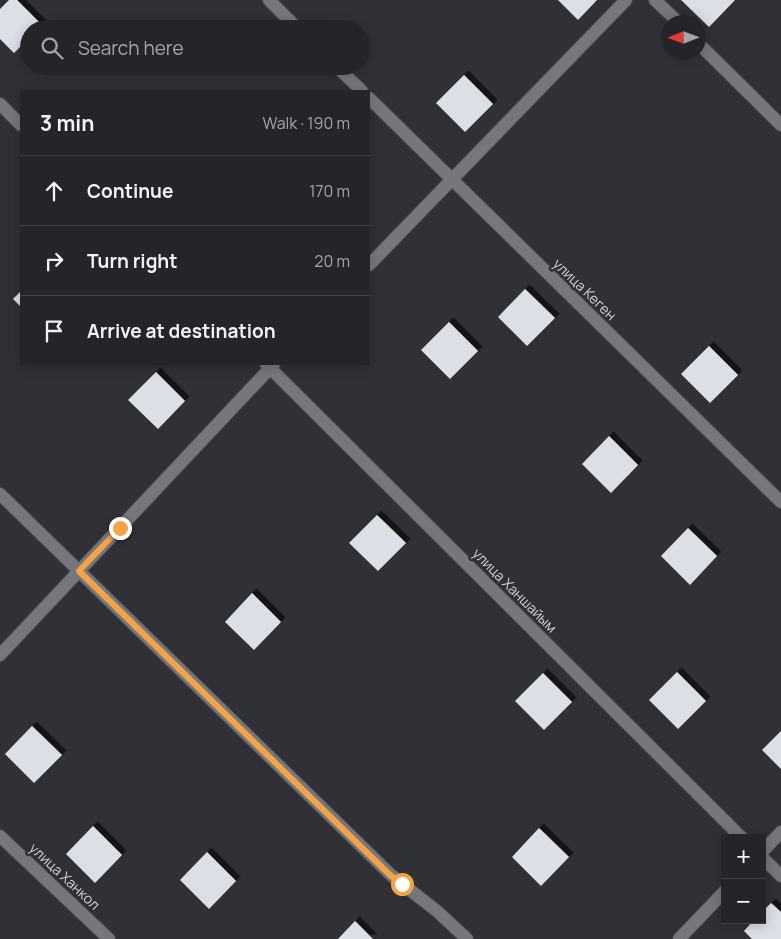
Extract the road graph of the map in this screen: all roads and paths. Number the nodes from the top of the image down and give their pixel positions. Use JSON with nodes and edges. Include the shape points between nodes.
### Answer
{"nodes":[{"id":1,"x":269,"y":0,"type":"edge"},
{"id":2,"x":626,"y":0,"type":"edge"},
{"id":3,"x":655,"y":0,"type":"edge"},
{"id":4,"x":671,"y":15,"type":"edge"},
{"id":5,"x":289,"y":20,"type":"edge"},
{"id":6,"x":706,"y":51,"type":"edge"},
{"id":7,"x":345,"y":75,"type":"edge"},
{"id":8,"x":361,"y":90,"type":"edge"},
{"id":9,"x":370,"y":99,"type":"edge"},
{"id":10,"x":0,"y":104,"type":"edge"},
{"id":11,"x":20,"y":124,"type":"edge"},
{"id":12,"x":781,"y":125,"type":"edge"},
{"id":13,"x":451,"y":179,"type":"junction"},
{"id":14,"x":370,"y":264,"type":"edge"},
{"id":15,"x":270,"y":365,"type":"edge"},
{"id":16,"x":0,"y":494,"type":"edge"},
{"id":17,"x":781,"y":502,"type":"edge"},
{"id":18,"x":79,"y":571,"type":"junction"},
{"id":19,"x":0,"y":655,"type":"edge"},
{"id":20,"x":781,"y":832,"type":"edge"},
{"id":21,"x":738,"y":834,"type":"edge"},
{"id":22,"x":0,"y":836,"type":"edge"},
{"id":23,"x":766,"y":848,"type":"edge"},
{"id":24,"x":766,"y":862,"type":"edge"},
{"id":25,"x":781,"y":876,"type":"edge"},
{"id":26,"x":721,"y":895,"type":"edge"},
{"id":27,"x":109,"y":939,"type":"edge"},
{"id":28,"x":467,"y":939,"type":"edge"},
{"id":29,"x":678,"y":939,"type":"edge"}],
"edges":[{"from":1,"to":5,"type":"street"},
{"from":2,"to":13,"type":"street"},
{"from":3,"to":4,"type":"street"},
{"from":6,"to":12,"type":"street"},
{"from":7,"to":8,"type":"street"},
{"from":9,"to":13,"type":"street","name":"улица Кеген"},
{"from":10,"to":11,"type":"street"},
{"from":13,"to":14,"type":"street"},
{"from":13,"to":17,"type":"street","name":"улица Кеген"},
{"from":15,"to":18,"type":"street"},
{"from":15,"to":21,"type":"street","name":"улица Ханшайым"},
{"from":16,"to":18,"type":"street"},
{"from":18,"to":19,"type":"street"},
{"from":18,"to":28,"type":"street","via":[[390,875]]},
{"from":20,"to":23,"type":"street"},
{"from":22,"to":27,"type":"street","name":"улица Ханкол"},
{"from":24,"to":25,"type":"street"},
{"from":26,"to":29,"type":"street"}]}
